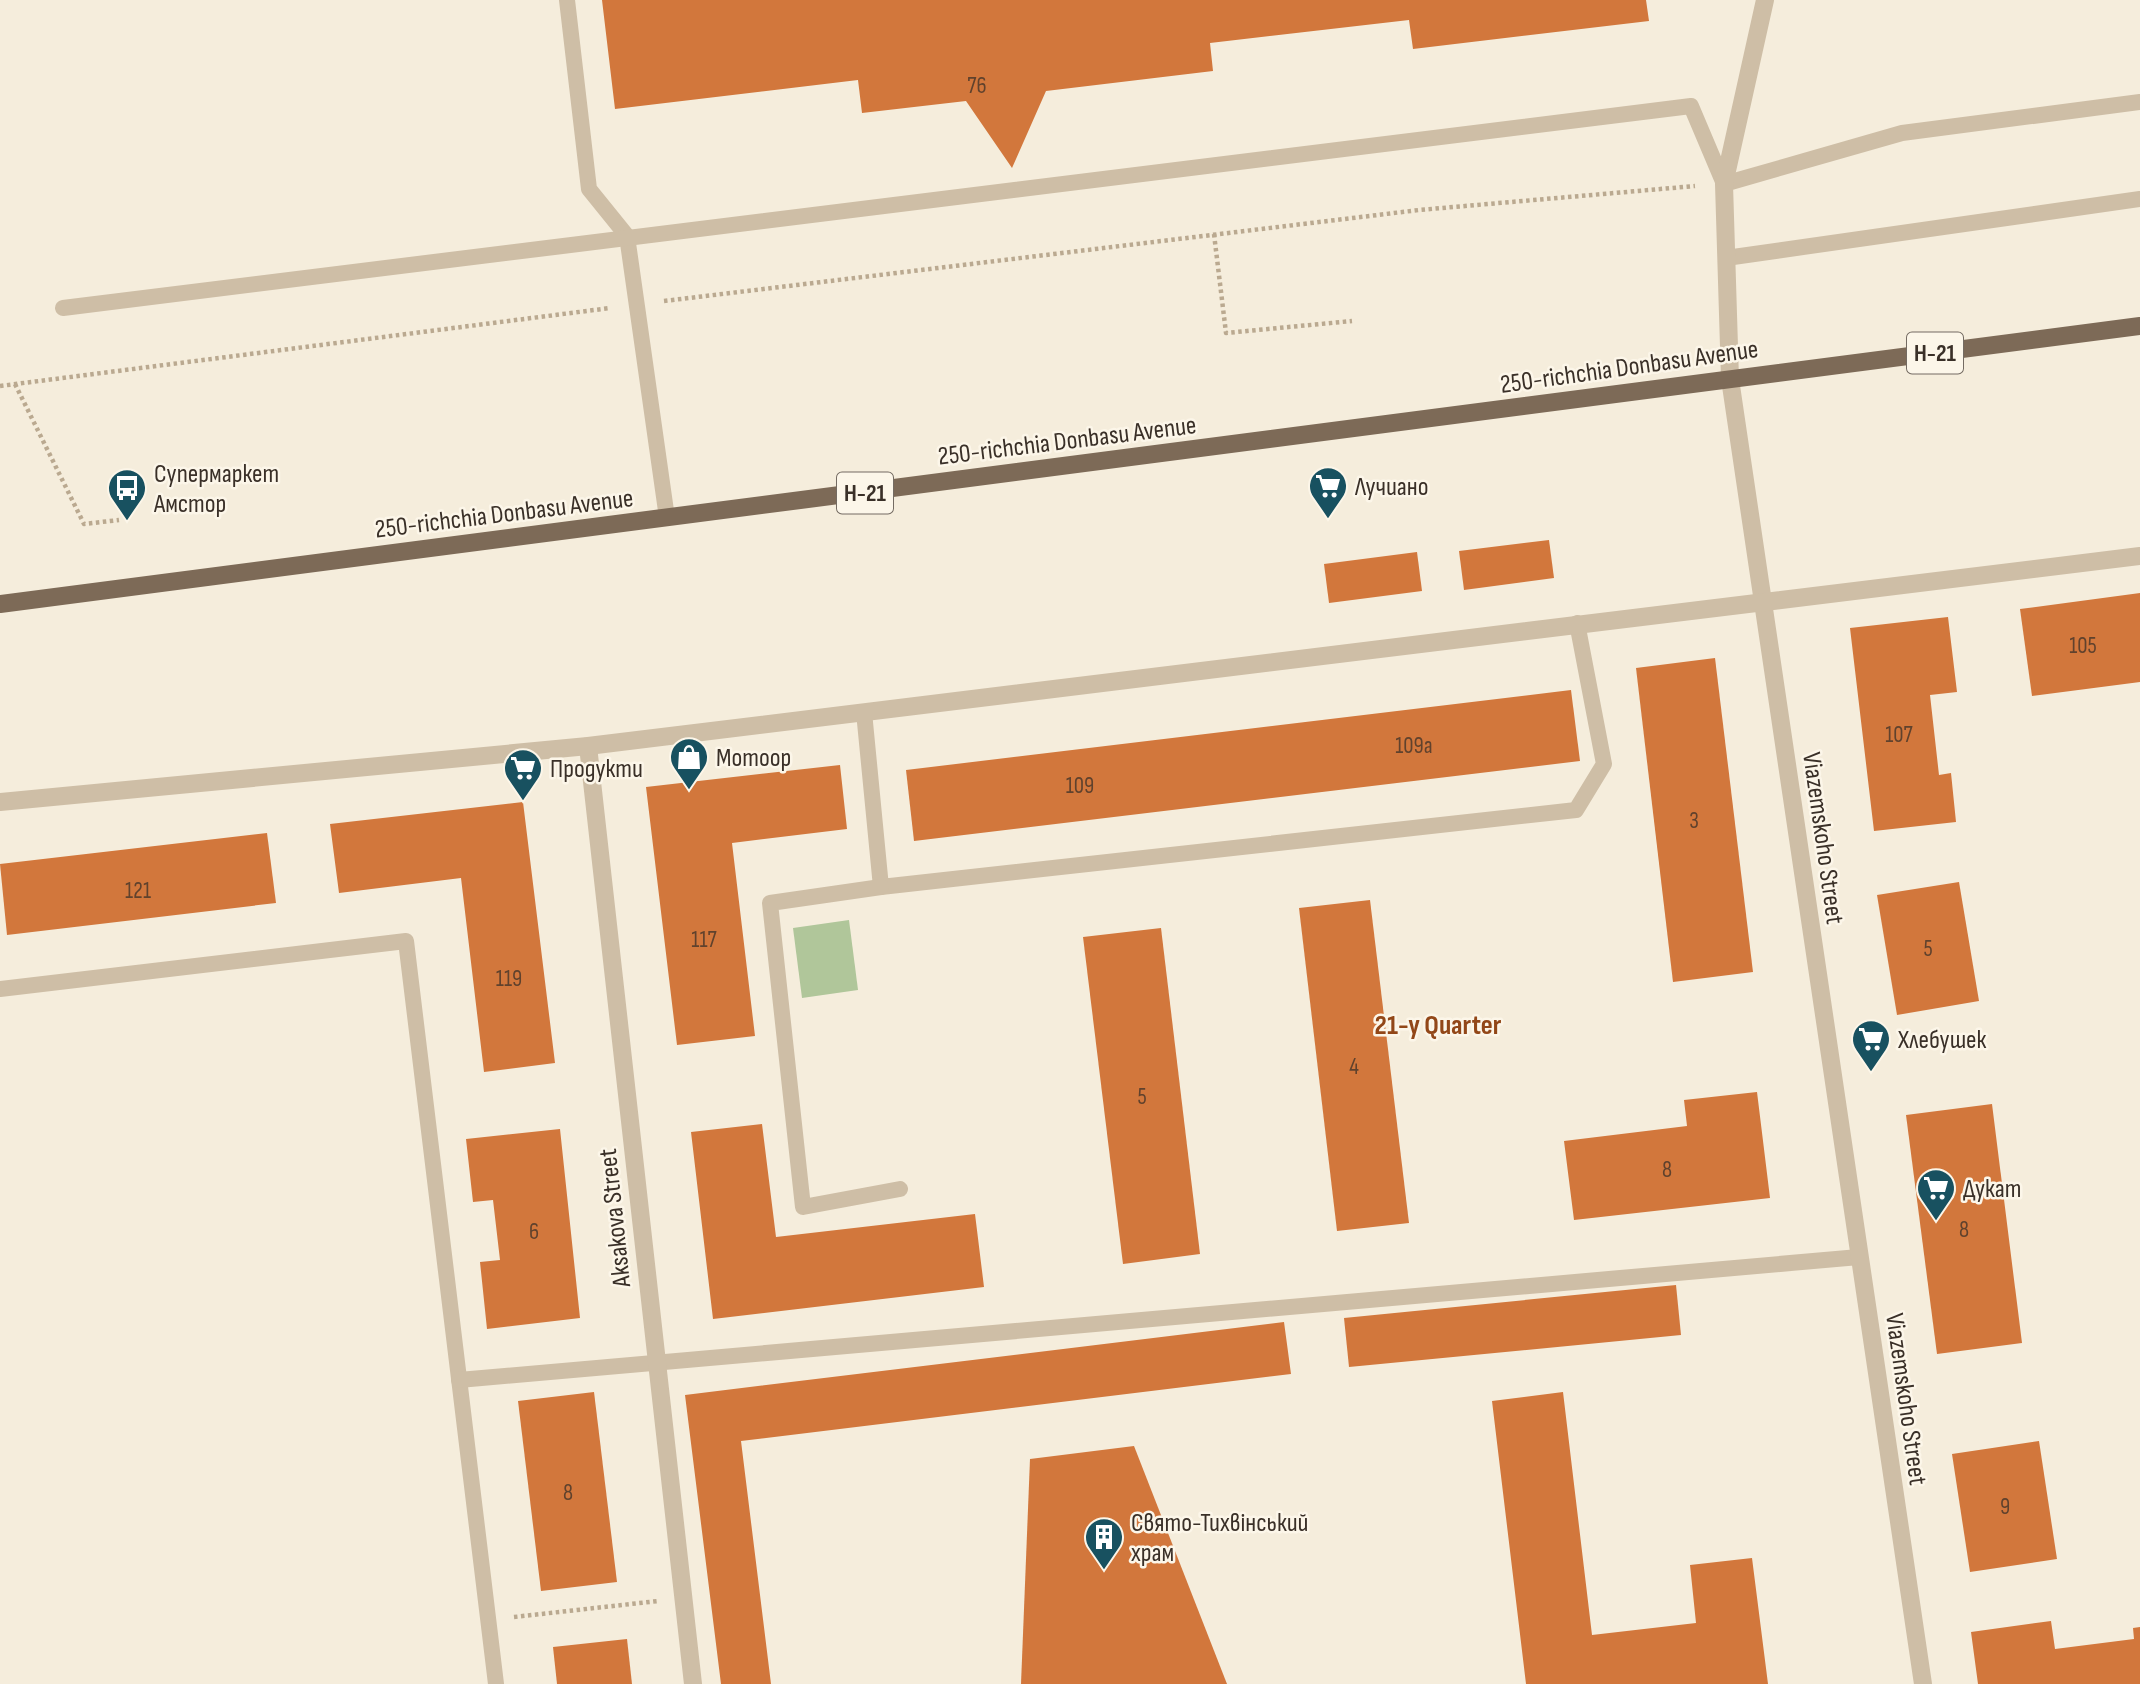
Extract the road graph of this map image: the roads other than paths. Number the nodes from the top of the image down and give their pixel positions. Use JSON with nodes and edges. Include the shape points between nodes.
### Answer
{"nodes":[{"id":1,"x":567,"y":0,"type":"edge"},
{"id":2,"x":1765,"y":0,"type":"edge"},
{"id":3,"x":2140,"y":102,"type":"edge"},
{"id":4,"x":1724,"y":184,"type":"junction"},
{"id":5,"x":2140,"y":199,"type":"edge"},
{"id":6,"x":627,"y":236,"type":"junction"},
{"id":7,"x":1726,"y":258,"type":"junction"},
{"id":8,"x":63,"y":308,"type":"dead end"},
{"id":9,"x":2140,"y":326,"type":"edge"},
{"id":10,"x":1730,"y":379,"type":"junction"},
{"id":11,"x":667,"y":518,"type":"junction"},
{"id":12,"x":2140,"y":556,"type":"edge"},
{"id":13,"x":1763,"y":600,"type":"junction"},
{"id":14,"x":0,"y":604,"type":"edge"},
{"id":15,"x":1577,"y":624,"type":"junction"},
{"id":16,"x":864,"y":712,"type":"junction"},
{"id":17,"x":587,"y":746,"type":"junction"},
{"id":18,"x":0,"y":802,"type":"edge"},
{"id":19,"x":881,"y":887,"type":"junction"},
{"id":20,"x":0,"y":989,"type":"edge"},
{"id":21,"x":900,"y":1189,"type":"dead end"},
{"id":22,"x":1859,"y":1257,"type":"junction"},
{"id":23,"x":657,"y":1363,"type":"junction"},
{"id":24,"x":459,"y":1380,"type":"junction"},
{"id":25,"x":496,"y":1684,"type":"edge"},
{"id":26,"x":693,"y":1684,"type":"edge"},
{"id":27,"x":1923,"y":1684,"type":"edge"}],
"edges":[{"from":1,"to":6,"type":"lane","via":[[589,189]]},
{"from":2,"to":4,"type":"street","name":"Viazemskoho Street"},
{"from":3,"to":4,"type":"lane","via":[[1902,133]]},
{"from":4,"to":6,"type":"lane","via":[[1691,106]]},
{"from":4,"to":7,"type":"street","name":"Viazemskoho Street"},
{"from":5,"to":7,"type":"lane"},
{"from":6,"to":8,"type":"lane"},
{"from":6,"to":11,"type":"lane"},
{"from":7,"to":10,"type":"street","name":"Viazemskoho Street"},
{"from":9,"to":10,"type":"main road","name":"250-richchia Donbasu Avenue","number":"Н-21"},
{"from":10,"to":11,"type":"main road","name":"250-richchia Donbasu Avenue","number":"Н-21"},
{"from":10,"to":13,"type":"street","name":"Viazemskoho Street"},
{"from":11,"to":14,"type":"main road","name":"250-richchia Donbasu Avenue","number":"Н-21"},
{"from":12,"to":13,"type":"street"},
{"from":13,"to":15,"type":"street"},
{"from":13,"to":22,"type":"street","name":"Viazemskoho Street"},
{"from":15,"to":16,"type":"street"},
{"from":15,"to":19,"type":"lane","via":[[1604,764],[1576,810]]},
{"from":16,"to":17,"type":"street"},
{"from":16,"to":19,"type":"lane"},
{"from":17,"to":18,"type":"street"},
{"from":17,"to":23,"type":"street","name":"Aksakova Street"},
{"from":19,"to":21,"type":"lane","via":[[770,903],[803,1207]]},
{"from":20,"to":24,"type":"lane","via":[[406,941]]},
{"from":22,"to":23,"type":"lane"},
{"from":22,"to":27,"type":"street","name":"Viazemskoho Street"},
{"from":23,"to":24,"type":"lane"},
{"from":23,"to":26,"type":"street","name":"Aksakova Street"},
{"from":24,"to":25,"type":"lane"}]}
